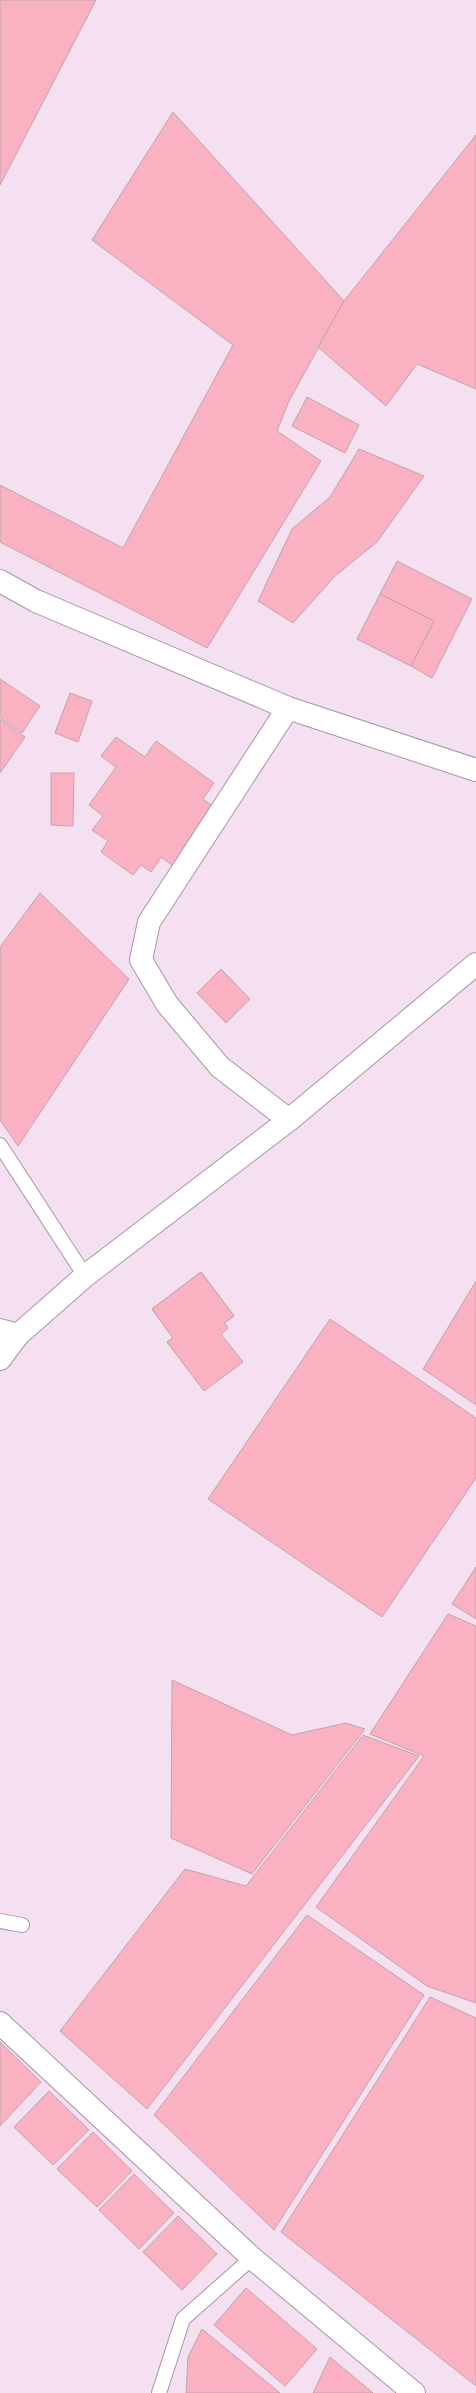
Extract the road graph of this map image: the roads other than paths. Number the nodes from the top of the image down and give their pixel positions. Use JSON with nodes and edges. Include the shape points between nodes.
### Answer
{"nodes":[{"id":1,"x":0,"y":581,"type":"edge"},
{"id":2,"x":288,"y":708,"type":"junction"},
{"id":3,"x":476,"y":770,"type":"edge"},
{"id":4,"x":476,"y":964,"type":"edge"},
{"id":5,"x":289,"y":1120,"type":"junction"},
{"id":6,"x":0,"y":1145,"type":"edge"},
{"id":7,"x":85,"y":1276,"type":"junction"},
{"id":8,"x":9,"y":1332,"type":"edge"},
{"id":9,"x":0,"y":1359,"type":"edge"},
{"id":10,"x":0,"y":1920,"type":"edge"},
{"id":11,"x":22,"y":1925,"type":"dead end"},
{"id":12,"x":0,"y":2023,"type":"edge"},
{"id":13,"x":252,"y":2258,"type":"junction"},
{"id":14,"x":159,"y":2393,"type":"edge"},
{"id":15,"x":414,"y":2393,"type":"edge"}],
"edges":[{"from":1,"to":2,"type":"street","via":[[36,601]]},
{"from":2,"to":3,"type":"street"},
{"from":2,"to":5,"type":"street","via":[[149,922],[141,960],[167,1004],[220,1067]]},
{"from":4,"to":5,"type":"street"},
{"from":5,"to":7,"type":"street"},
{"from":6,"to":7,"type":"lane"},
{"from":7,"to":8,"type":"street"},
{"from":8,"to":9,"type":"street"},
{"from":10,"to":11,"type":"lane"},
{"from":12,"to":13,"type":"street"},
{"from":13,"to":14,"type":"lane","via":[[182,2319]]},
{"from":13,"to":15,"type":"street"}]}
